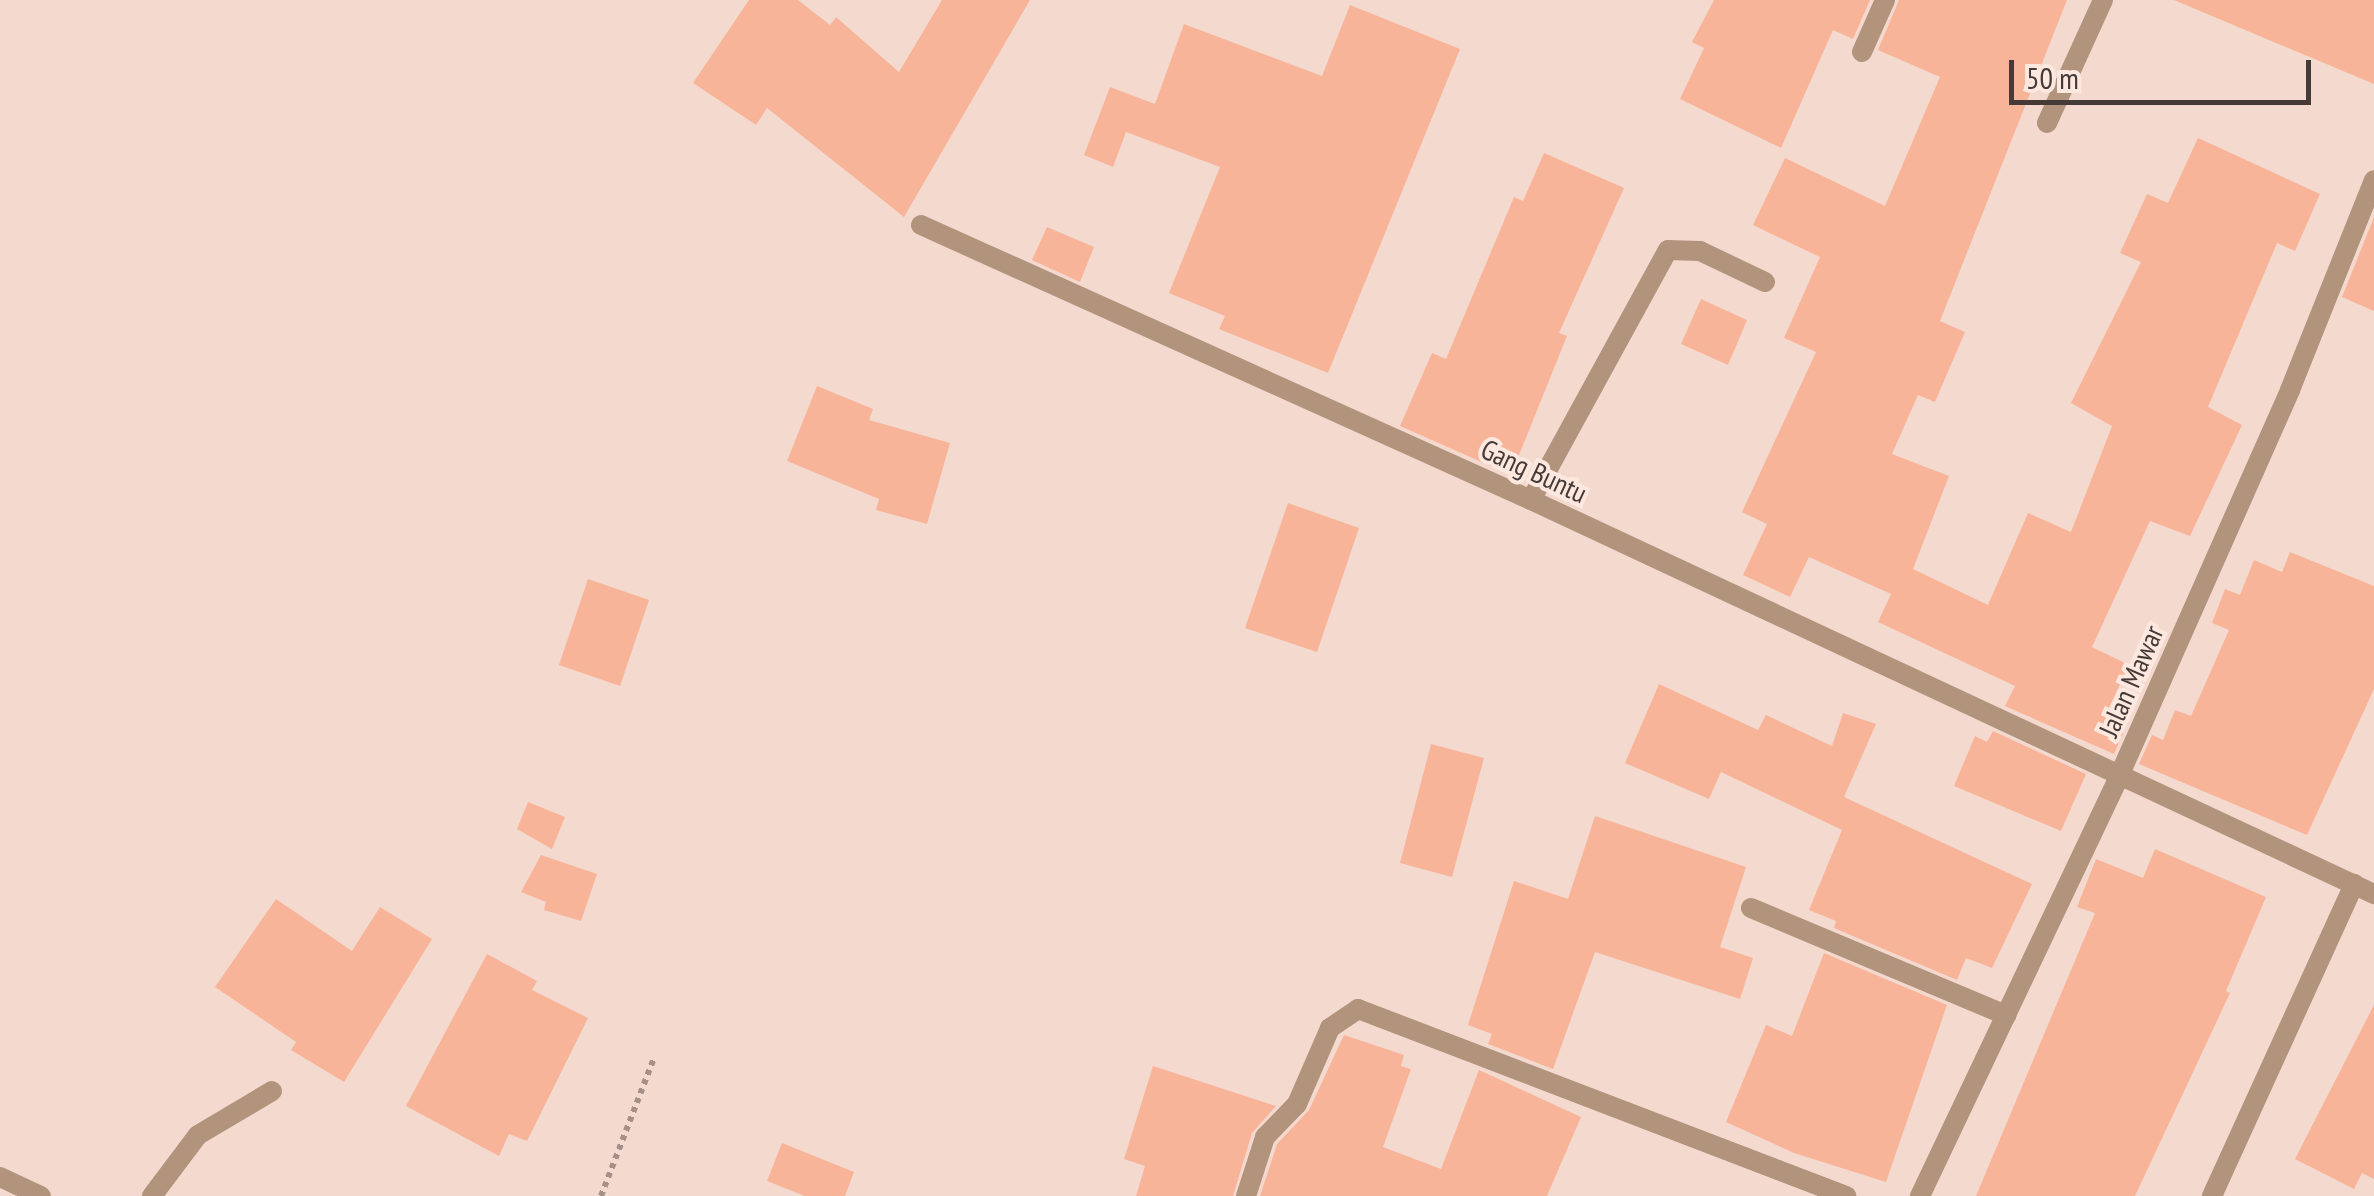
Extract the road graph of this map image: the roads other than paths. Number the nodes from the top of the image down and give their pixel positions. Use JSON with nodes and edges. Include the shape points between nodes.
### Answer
{"nodes":[{"id":1,"x":1884,"y":0,"type":"edge"},
{"id":2,"x":2103,"y":0,"type":"edge"},
{"id":3,"x":1862,"y":52,"type":"dead end"},
{"id":4,"x":2047,"y":123,"type":"dead end"},
{"id":5,"x":2374,"y":180,"type":"edge"},
{"id":6,"x":922,"y":225,"type":"dead end"},
{"id":7,"x":1765,"y":282,"type":"dead end"},
{"id":8,"x":1530,"y":500,"type":"junction"},
{"id":9,"x":2120,"y":774,"type":"junction"},
{"id":10,"x":2354,"y":884,"type":"junction"},
{"id":11,"x":2374,"y":894,"type":"edge"},
{"id":12,"x":1752,"y":908,"type":"dead end"},
{"id":13,"x":2006,"y":1014,"type":"junction"},
{"id":14,"x":272,"y":1092,"type":"dead end"},
{"id":15,"x":0,"y":1177,"type":"edge"},
{"id":16,"x":41,"y":1196,"type":"edge"},
{"id":17,"x":152,"y":1196,"type":"edge"},
{"id":18,"x":1246,"y":1196,"type":"edge"},
{"id":19,"x":1846,"y":1196,"type":"edge"},
{"id":20,"x":1920,"y":1196,"type":"edge"},
{"id":21,"x":2212,"y":1196,"type":"edge"}],
"edges":[{"from":1,"to":3,"type":"street"},
{"from":2,"to":4,"type":"street"},
{"from":5,"to":9,"type":"street","name":"Jalan Mawar","via":[[2290,390]]},
{"from":6,"to":8,"type":"street","name":"Gang Buntu"},
{"from":7,"to":8,"type":"street","via":[[1700,251],[1668,250]]},
{"from":8,"to":9,"type":"street","name":"Gang Buntu"},
{"from":9,"to":10,"type":"street","name":"Gang Buntu"},
{"from":9,"to":13,"type":"street","name":"Jalan Mawar"},
{"from":10,"to":11,"type":"street","name":"Gang Buntu"},
{"from":10,"to":21,"type":"street"},
{"from":12,"to":13,"type":"street"},
{"from":13,"to":20,"type":"street","name":"Jalan Mawar"},
{"from":14,"to":17,"type":"street","via":[[198,1135]]},
{"from":15,"to":16,"type":"street"},
{"from":18,"to":19,"type":"street","via":[[1265,1137],[1296,1104],[1330,1028],[1358,1009]]}]}
